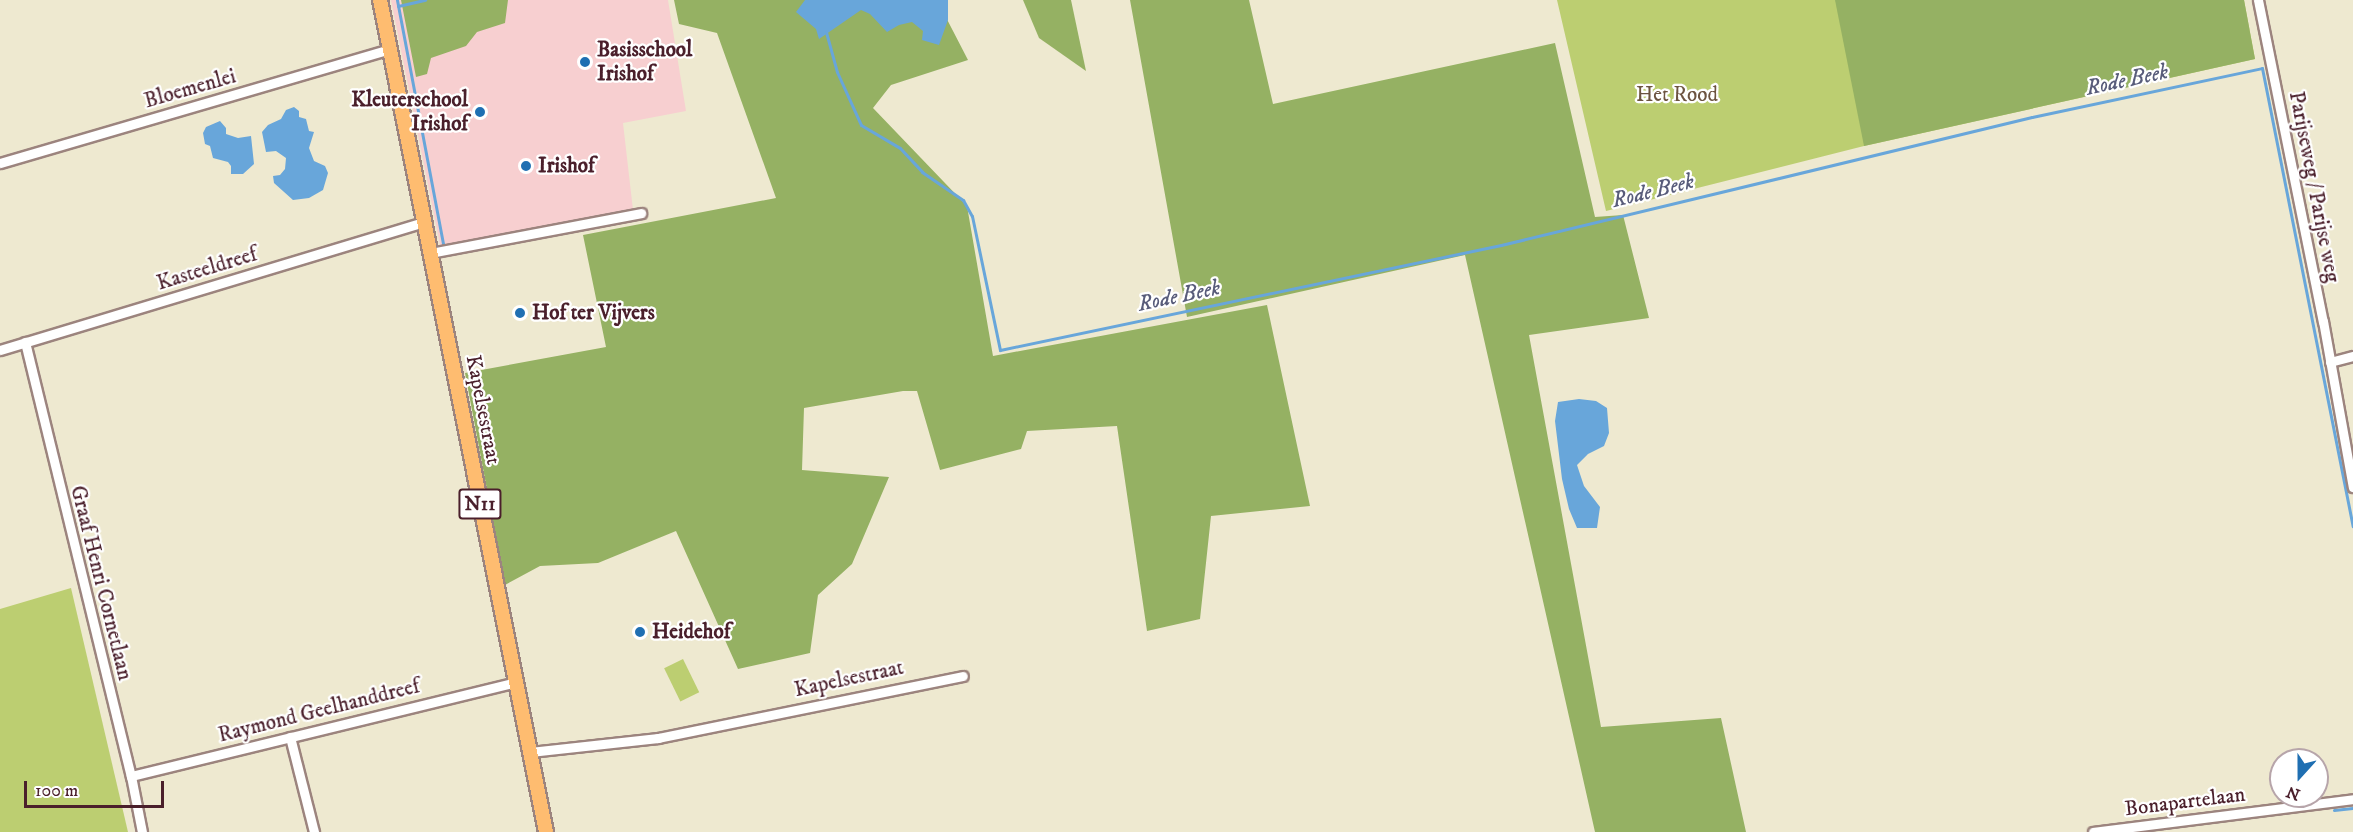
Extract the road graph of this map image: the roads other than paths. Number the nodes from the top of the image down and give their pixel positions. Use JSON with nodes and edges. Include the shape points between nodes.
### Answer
{"nodes":[{"id":1,"x":380,"y":0,"type":"edge"},
{"id":2,"x":2258,"y":0,"type":"edge"},
{"id":3,"x":389,"y":49,"type":"junction"},
{"id":4,"x":0,"y":163,"type":"edge"},
{"id":5,"x":642,"y":213,"type":"dead end"},
{"id":6,"x":424,"y":222,"type":"junction"},
{"id":7,"x":430,"y":253,"type":"junction"},
{"id":8,"x":25,"y":342,"type":"junction"},
{"id":9,"x":0,"y":350,"type":"edge"},
{"id":10,"x":2353,"y":356,"type":"edge"},
{"id":11,"x":2330,"y":363,"type":"junction"},
{"id":12,"x":2353,"y":487,"type":"edge"},
{"id":13,"x":963,"y":676,"type":"dead end"},
{"id":14,"x":516,"y":682,"type":"junction"},
{"id":15,"x":290,"y":737,"type":"junction"},
{"id":16,"x":530,"y":752,"type":"junction"},
{"id":17,"x":131,"y":776,"type":"junction"},
{"id":18,"x":2353,"y":799,"type":"edge"},
{"id":19,"x":142,"y":832,"type":"edge"},
{"id":20,"x":314,"y":832,"type":"edge"},
{"id":21,"x":546,"y":832,"type":"edge"},
{"id":22,"x":2093,"y":832,"type":"edge"}],
"edges":[{"from":1,"to":3,"type":"main road","name":"Kapelsestraat","number":"N11"},
{"from":2,"to":11,"type":"street","name":"Parijseweg / Parijse weg"},
{"from":3,"to":4,"type":"street","name":"Bloemenlei"},
{"from":3,"to":6,"type":"main road","name":"Kapelsestraat","number":"N11"},
{"from":5,"to":7,"type":"street"},
{"from":6,"to":7,"type":"main road","name":"Kapelsestraat","number":"N11"},
{"from":6,"to":8,"type":"street","name":"Kasteeldreef"},
{"from":7,"to":14,"type":"main road","name":"Kapelsestraat","number":"N11"},
{"from":8,"to":9,"type":"street","name":"Kasteeldreef"},
{"from":8,"to":17,"type":"street","name":"Graaf Henri Cornetlaan"},
{"from":10,"to":11,"type":"street"},
{"from":11,"to":12,"type":"street","name":"Parijseweg / Parijse weg"},
{"from":13,"to":16,"type":"street","name":"Kapelsestraat","via":[[658,738]]},
{"from":14,"to":15,"type":"street","name":"Raymond Geelhanddreef"},
{"from":14,"to":16,"type":"main road","name":"Kapelsestraat","number":"N11"},
{"from":15,"to":17,"type":"street","name":"Raymond Geelhanddreef"},
{"from":15,"to":20,"type":"street"},
{"from":16,"to":21,"type":"main road","name":"Kapelsestraat","number":"N11"},
{"from":17,"to":19,"type":"street","name":"Graaf Henri Cornetlaan"},
{"from":18,"to":22,"type":"street","name":"Bonapartelaan"}]}
